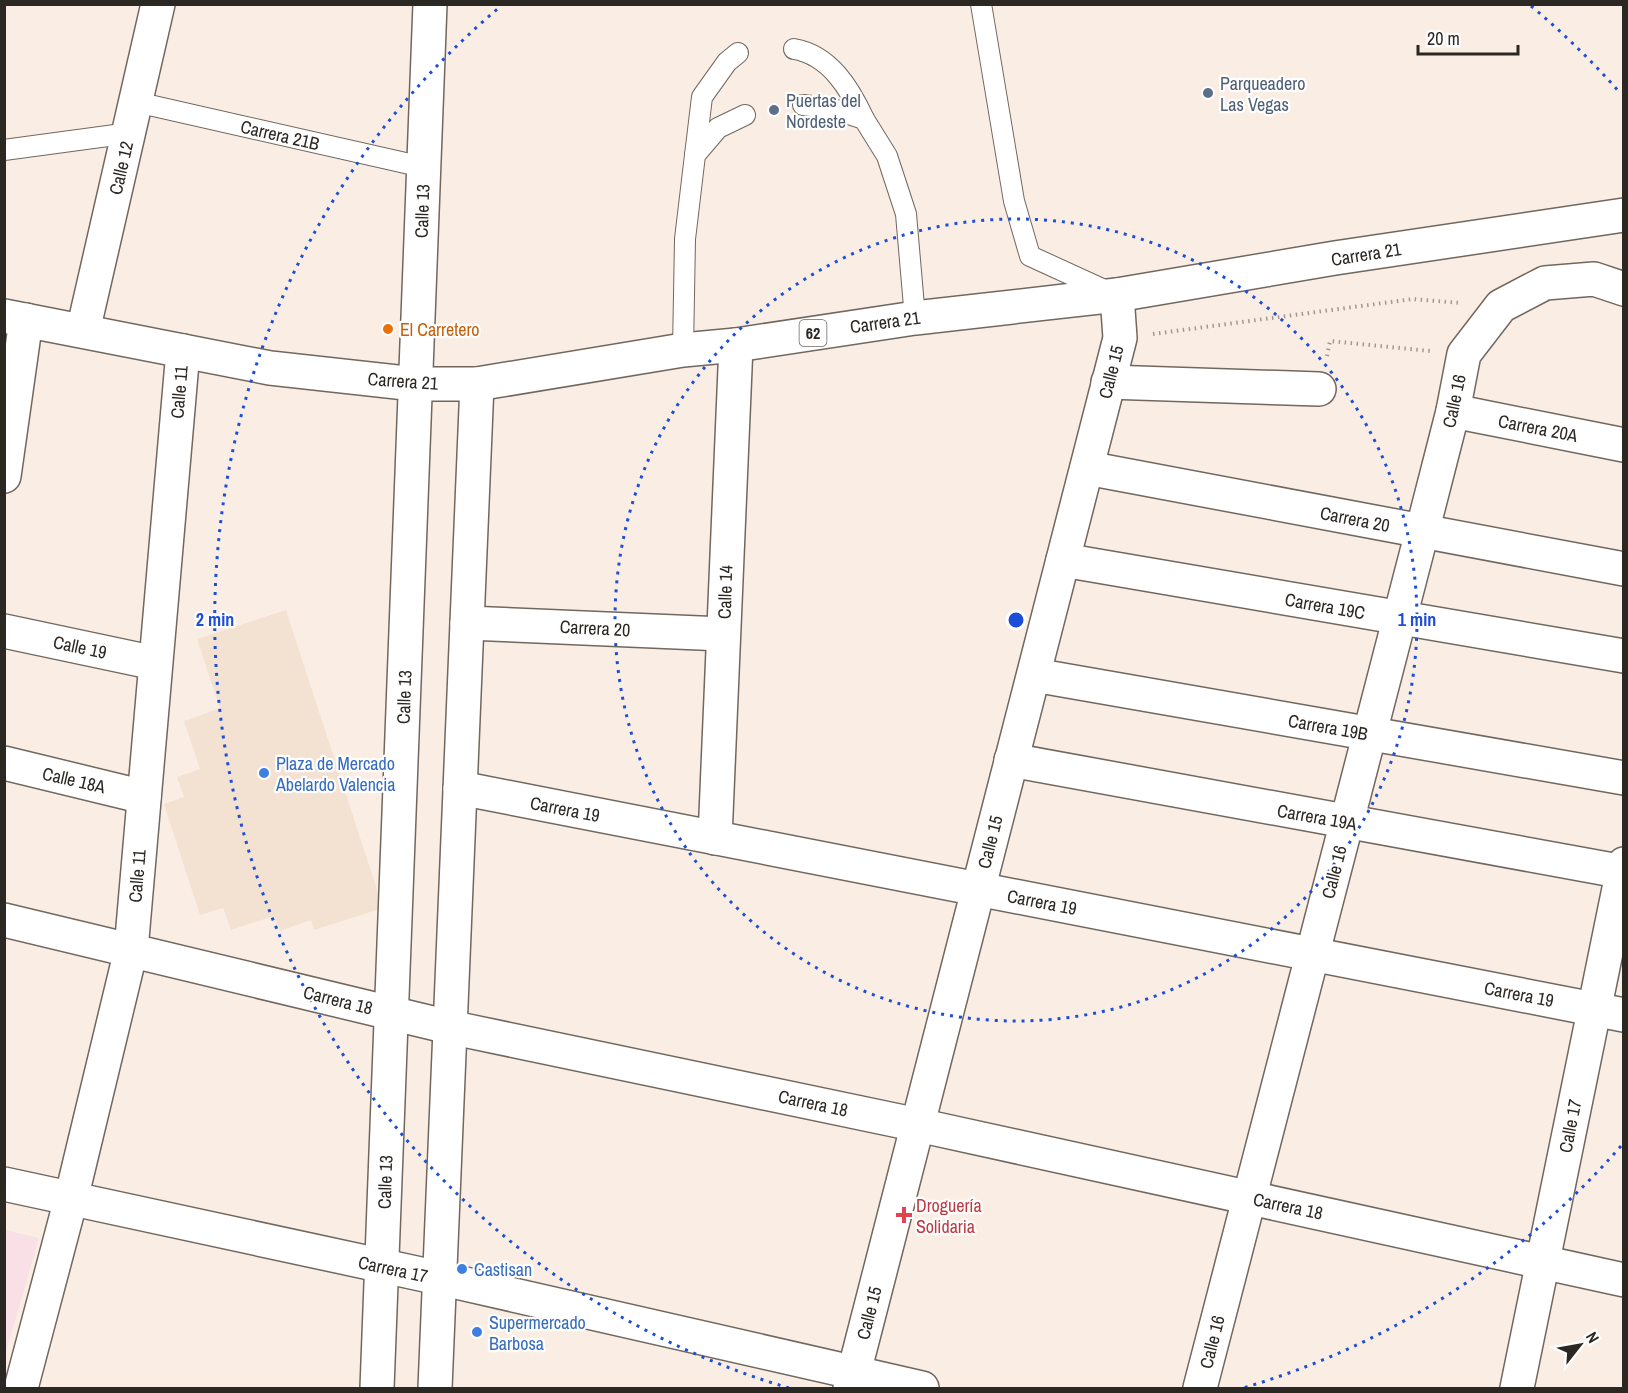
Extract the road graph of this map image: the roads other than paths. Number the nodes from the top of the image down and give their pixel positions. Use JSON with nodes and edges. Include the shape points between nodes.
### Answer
{"nodes":[{"id":1,"x":158,"y":4,"type":"edge"},
{"id":2,"x":430,"y":4,"type":"edge"},
{"id":3,"x":981,"y":4,"type":"edge"},
{"id":4,"x":794,"y":49,"type":"dead end"},
{"id":5,"x":738,"y":53,"type":"dead end"},
{"id":6,"x":803,"y":105,"type":"dead end"},
{"id":7,"x":745,"y":115,"type":"dead end"},
{"id":8,"x":133,"y":118,"type":"junction"},
{"id":9,"x":864,"y":119,"type":"junction"},
{"id":10,"x":4,"y":150,"type":"edge"},
{"id":11,"x":695,"y":154,"type":"junction"},
{"id":12,"x":423,"y":167,"type":"junction"},
{"id":13,"x":1623,"y":215,"type":"edge"},
{"id":14,"x":1623,"y":289,"type":"edge"},
{"id":15,"x":1117,"y":295,"type":"junction"},
{"id":16,"x":15,"y":318,"type":"edge"},
{"id":17,"x":915,"y":318,"type":"junction"},
{"id":18,"x":83,"y":331,"type":"junction"},
{"id":19,"x":736,"y":345,"type":"junction"},
{"id":20,"x":683,"y":350,"type":"junction"},
{"id":21,"x":183,"y":351,"type":"junction"},
{"id":22,"x":1108,"y":382,"type":"junction"},
{"id":23,"x":415,"y":384,"type":"junction"},
{"id":24,"x":477,"y":384,"type":"junction"},
{"id":25,"x":1319,"y":389,"type":"road end"},
{"id":26,"x":1453,"y":411,"type":"junction"},
{"id":27,"x":1623,"y":445,"type":"edge"},
{"id":28,"x":1087,"y":468,"type":"junction"},
{"id":29,"x":4,"y":476,"type":"edge"},
{"id":30,"x":1422,"y":532,"type":"junction"},
{"id":31,"x":1063,"y":560,"type":"junction"},
{"id":32,"x":1623,"y":569,"type":"edge"},
{"id":33,"x":1400,"y":619,"type":"junction"},
{"id":34,"x":467,"y":622,"type":"junction"},
{"id":35,"x":4,"y":631,"type":"edge"},
{"id":36,"x":723,"y":634,"type":"junction"},
{"id":37,"x":1623,"y":656,"type":"edge"},
{"id":38,"x":155,"y":663,"type":"junction"},
{"id":39,"x":1034,"y":675,"type":"junction"},
{"id":40,"x":1370,"y":735,"type":"junction"},
{"id":41,"x":1011,"y":760,"type":"junction"},
{"id":42,"x":4,"y":763,"type":"edge"},
{"id":43,"x":1623,"y":778,"type":"edge"},
{"id":44,"x":460,"y":788,"type":"junction"},
{"id":45,"x":144,"y":797,"type":"junction"},
{"id":46,"x":1347,"y":822,"type":"junction"},
{"id":47,"x":715,"y":838,"type":"junction"},
{"id":48,"x":1623,"y":869,"type":"edge"},
{"id":49,"x":978,"y":889,"type":"junction"},
{"id":50,"x":4,"y":920,"type":"edge"},
{"id":51,"x":131,"y":950,"type":"junction"},
{"id":52,"x":1313,"y":955,"type":"junction"},
{"id":53,"x":1608,"y":1012,"type":"edge"},
{"id":54,"x":392,"y":1013,"type":"junction"},
{"id":55,"x":449,"y":1027,"type":"junction"},
{"id":56,"x":918,"y":1125,"type":"junction"},
{"id":57,"x":4,"y":1184,"type":"edge"},
{"id":58,"x":1249,"y":1198,"type":"junction"},
{"id":59,"x":71,"y":1199,"type":"junction"},
{"id":60,"x":1543,"y":1262,"type":"junction"},
{"id":61,"x":382,"y":1266,"type":"junction"},
{"id":62,"x":439,"y":1278,"type":"junction"},
{"id":63,"x":1623,"y":1280,"type":"edge"},
{"id":64,"x":852,"y":1381,"type":"edge"},
{"id":65,"x":21,"y":1389,"type":"edge"},
{"id":66,"x":377,"y":1389,"type":"edge"},
{"id":67,"x":435,"y":1389,"type":"edge"},
{"id":68,"x":922,"y":1389,"type":"edge"},
{"id":69,"x":1200,"y":1389,"type":"edge"},
{"id":70,"x":1517,"y":1389,"type":"edge"}],
"edges":[{"from":1,"to":8,"type":"street","name":"Calle 12"},
{"from":2,"to":12,"type":"street","name":"Calle 13"},
{"from":3,"to":15,"type":"lane","via":[[1014,201],[1030,256]]},
{"from":4,"to":9,"type":"lane","via":[[819,58],[838,76]]},
{"from":5,"to":11,"type":"lane","via":[[702,97]]},
{"from":6,"to":9,"type":"lane","via":[[830,108]]},
{"from":7,"to":11,"type":"lane","via":[[718,128]]},
{"from":8,"to":10,"type":"lane"},
{"from":8,"to":12,"type":"lane","name":"Carrera 21B"},
{"from":8,"to":18,"type":"street","name":"Calle 12"},
{"from":9,"to":17,"type":"lane","via":[[887,156],[906,214]]},
{"from":11,"to":20,"type":"lane","via":[[685,239]]},
{"from":12,"to":23,"type":"street","name":"Calle 13"},
{"from":13,"to":15,"type":"street","name":"Carrera 21","number":"62"},
{"from":14,"to":26,"type":"street","name":"Calle 16","via":[[1594,279],[1545,283],[1501,306],[1464,354]]},
{"from":15,"to":17,"type":"street","name":"Carrera 21","number":"62"},
{"from":15,"to":22,"type":"street","name":"Calle 15","via":[[1120,338]]},
{"from":16,"to":18,"type":"street","name":"Carrera 21","number":"62"},
{"from":16,"to":29,"type":"street"},
{"from":17,"to":19,"type":"street","name":"Carrera 21","number":"62"},
{"from":18,"to":21,"type":"street","name":"Carrera 21","number":"62"},
{"from":19,"to":20,"type":"street","name":"Carrera 21","number":"62"},
{"from":19,"to":36,"type":"street","name":"Calle 14"},
{"from":20,"to":24,"type":"street","name":"Carrera 21","number":"62"},
{"from":21,"to":23,"type":"street","name":"Carrera 21","number":"62","via":[[270,368]]},
{"from":21,"to":38,"type":"street","name":"Calle 11"},
{"from":22,"to":25,"type":"street"},
{"from":22,"to":28,"type":"street","name":"Calle 15"},
{"from":23,"to":24,"type":"street","name":"Carrera 21","number":"62"},
{"from":23,"to":54,"type":"street","name":"Calle 13"},
{"from":24,"to":34,"type":"street"},
{"from":26,"to":27,"type":"street","name":"Carrera 20A"},
{"from":26,"to":30,"type":"street","name":"Calle 16"},
{"from":28,"to":30,"type":"street","name":"Carrera 20"},
{"from":28,"to":31,"type":"street","name":"Calle 15"},
{"from":30,"to":32,"type":"street","name":"Carrera 20"},
{"from":30,"to":33,"type":"street","name":"Calle 16"},
{"from":31,"to":33,"type":"street","name":"Carrera 19C"},
{"from":31,"to":39,"type":"street","name":"Calle 15"},
{"from":33,"to":37,"type":"street","name":"Carrera 19C"},
{"from":33,"to":40,"type":"street","name":"Calle 16"},
{"from":34,"to":36,"type":"street","name":"Carrera 20"},
{"from":34,"to":44,"type":"street"},
{"from":35,"to":38,"type":"street","name":"Calle 19"},
{"from":36,"to":47,"type":"street","name":"Calle 14"},
{"from":38,"to":45,"type":"street","name":"Calle 11"},
{"from":39,"to":40,"type":"street","name":"Carrera 19B"},
{"from":39,"to":41,"type":"street","name":"Calle 15"},
{"from":40,"to":43,"type":"street","name":"Carrera 19B"},
{"from":40,"to":46,"type":"street","name":"Calle 16"},
{"from":41,"to":46,"type":"street","name":"Carrera 19A"},
{"from":41,"to":49,"type":"street","name":"Calle 15"},
{"from":42,"to":45,"type":"street","name":"Calle 18A"},
{"from":44,"to":47,"type":"street","name":"Carrera 19"},
{"from":44,"to":55,"type":"street"},
{"from":45,"to":51,"type":"street","name":"Calle 11"},
{"from":46,"to":48,"type":"street","name":"Carrera 19A"},
{"from":46,"to":52,"type":"street","name":"Calle 16"},
{"from":47,"to":49,"type":"street","name":"Carrera 19"},
{"from":48,"to":53,"type":"street","name":"Calle 17"},
{"from":49,"to":52,"type":"street","name":"Carrera 19"},
{"from":49,"to":56,"type":"street","name":"Calle 15"},
{"from":50,"to":51,"type":"street","name":"Carrera 18"},
{"from":51,"to":54,"type":"street","name":"Carrera 18"},
{"from":51,"to":59,"type":"street","name":"Calle 11"},
{"from":52,"to":53,"type":"street","name":"Carrera 19"},
{"from":52,"to":58,"type":"street","name":"Calle 16"},
{"from":53,"to":60,"type":"street","name":"Calle 17"},
{"from":54,"to":55,"type":"street","name":"Carrera 18"},
{"from":54,"to":61,"type":"street","name":"Calle 13"},
{"from":55,"to":56,"type":"street","name":"Carrera 18"},
{"from":55,"to":62,"type":"street"},
{"from":56,"to":58,"type":"street","name":"Carrera 18"},
{"from":56,"to":64,"type":"street","name":"Calle 15"},
{"from":57,"to":59,"type":"street","name":"Carrera 17"},
{"from":58,"to":60,"type":"street","name":"Carrera 18"},
{"from":58,"to":69,"type":"street","name":"Calle 16"},
{"from":59,"to":61,"type":"street","name":"Carrera 17"},
{"from":59,"to":65,"type":"street","name":"Calle 11"},
{"from":60,"to":63,"type":"street","name":"Carrera 18"},
{"from":60,"to":70,"type":"street","name":"Calle 17"},
{"from":61,"to":62,"type":"street","name":"Carrera 17"},
{"from":61,"to":66,"type":"street","name":"Calle 13"},
{"from":62,"to":64,"type":"street","name":"Carrera 17"},
{"from":62,"to":67,"type":"street"},
{"from":64,"to":68,"type":"street","name":"Carrera 17"}]}
